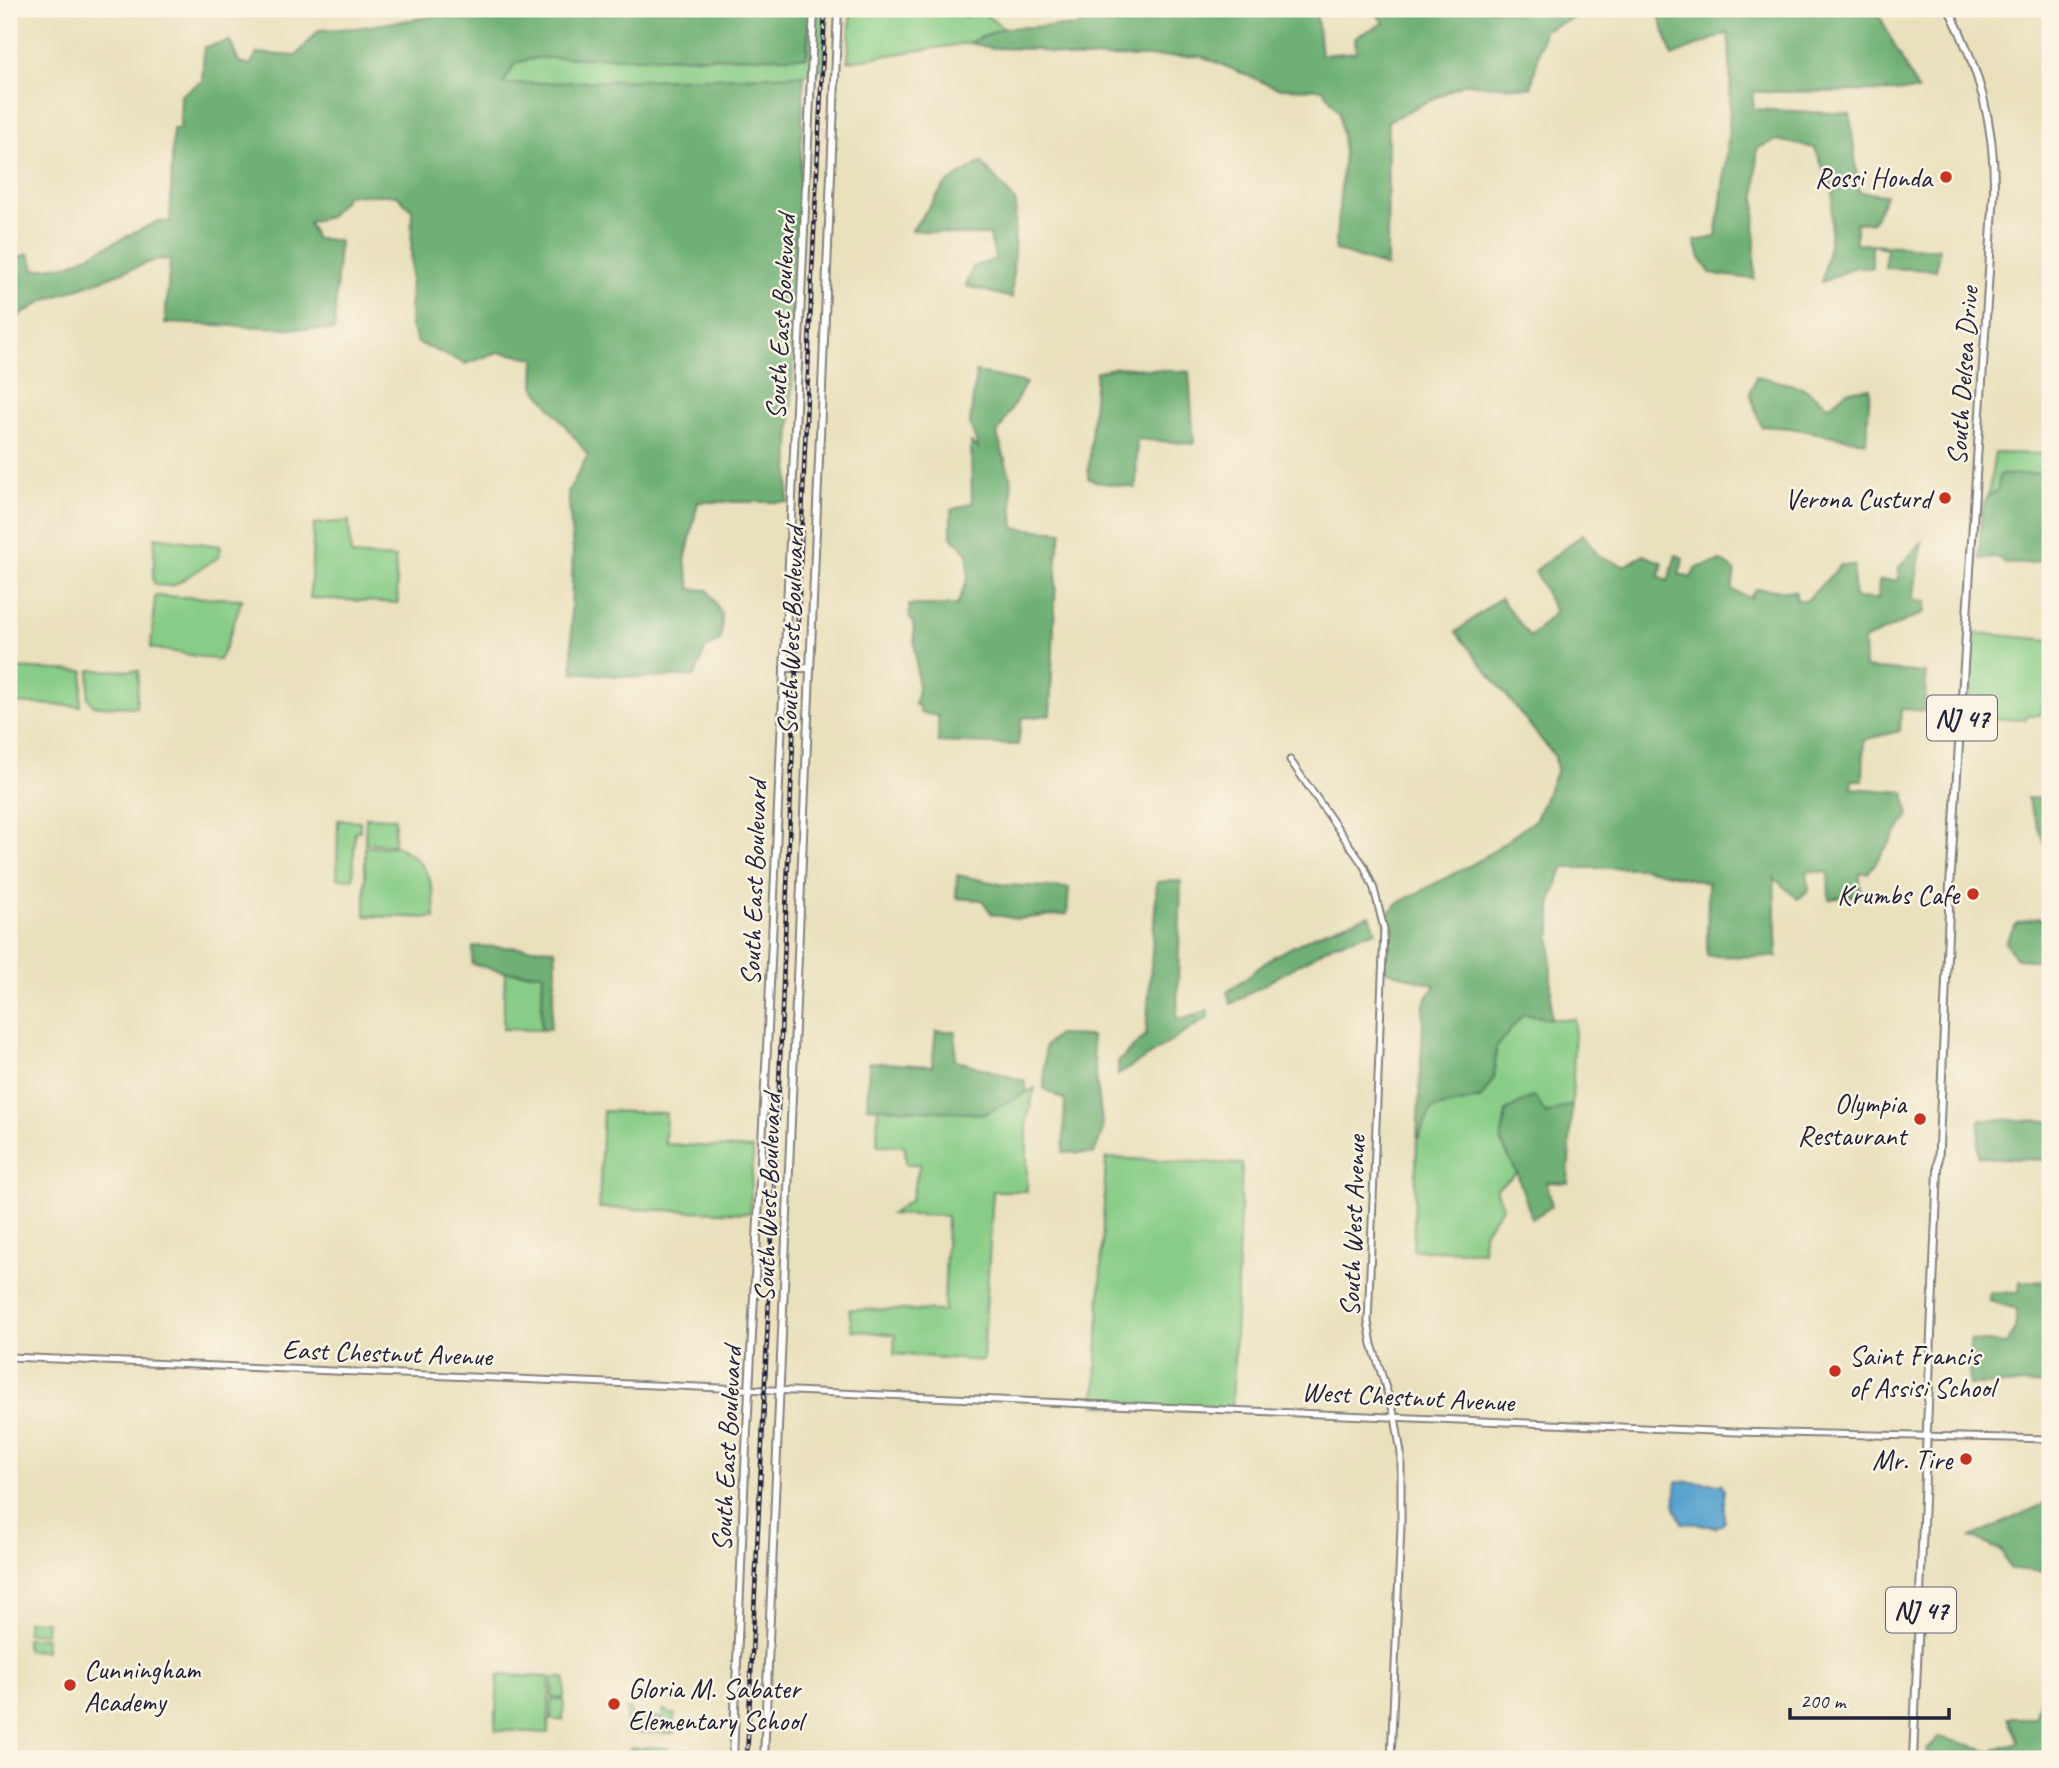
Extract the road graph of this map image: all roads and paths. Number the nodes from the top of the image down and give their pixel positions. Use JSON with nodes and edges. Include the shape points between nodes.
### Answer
{"nodes":[{"id":1,"x":814,"y":9,"type":"edge"},
{"id":2,"x":838,"y":9,"type":"edge"},
{"id":3,"x":1949,"y":9,"type":"edge"},
{"id":4,"x":784,"y":668,"type":"junction"},
{"id":5,"x":809,"y":668,"type":"junction"},
{"id":6,"x":1290,"y":760,"type":"dead end"},
{"id":7,"x":9,"y":1357,"type":"edge"},
{"id":8,"x":750,"y":1389,"type":"junction"},
{"id":9,"x":764,"y":1390,"type":"joint"},
{"id":10,"x":780,"y":1390,"type":"junction"},
{"id":11,"x":1395,"y":1417,"type":"junction"},
{"id":12,"x":1927,"y":1436,"type":"junction"},
{"id":13,"x":2050,"y":1439,"type":"edge"},
{"id":14,"x":733,"y":1759,"type":"edge"},
{"id":15,"x":764,"y":1759,"type":"edge"},
{"id":16,"x":1391,"y":1759,"type":"edge"},
{"id":17,"x":1913,"y":1759,"type":"edge"}],
"edges":[{"from":1,"to":4,"type":"main road","name":"South East Boulevard"},
{"from":2,"to":5,"type":"main road","name":"South West Boulevard"},
{"from":3,"to":12,"type":"main road","name":"South Delsea Drive","number":"NJ 47","via":[[1983,93],[1994,181],[1950,886]]},
{"from":4,"to":5,"type":"main road"},
{"from":4,"to":8,"type":"main road","name":"South East Boulevard"},
{"from":5,"to":10,"type":"main road","name":"South West Boulevard"},
{"from":6,"to":11,"type":"street","name":"South West Avenue","via":[[1364,866],[1384,929],[1368,1322]]},
{"from":7,"to":8,"type":"street","name":"East Chestnut Avenue"},
{"from":8,"to":9,"type":"street","name":"East Chestnut Avenue"},
{"from":8,"to":14,"type":"main road","name":"South East Boulevard"},
{"from":9,"to":10,"type":"street","name":"West Chestnut Avenue"},
{"from":10,"to":11,"type":"street","name":"West Chestnut Avenue"},
{"from":10,"to":15,"type":"main road","name":"South West Boulevard"},
{"from":11,"to":12,"type":"street","name":"West Chestnut Avenue"},
{"from":11,"to":16,"type":"street","name":"South West Avenue","via":[[1402,1476]]},
{"from":12,"to":13,"type":"street","name":"West Chestnut Avenue"},
{"from":12,"to":17,"type":"main road","name":"South Delsea Drive","number":"NJ 47"}]}
